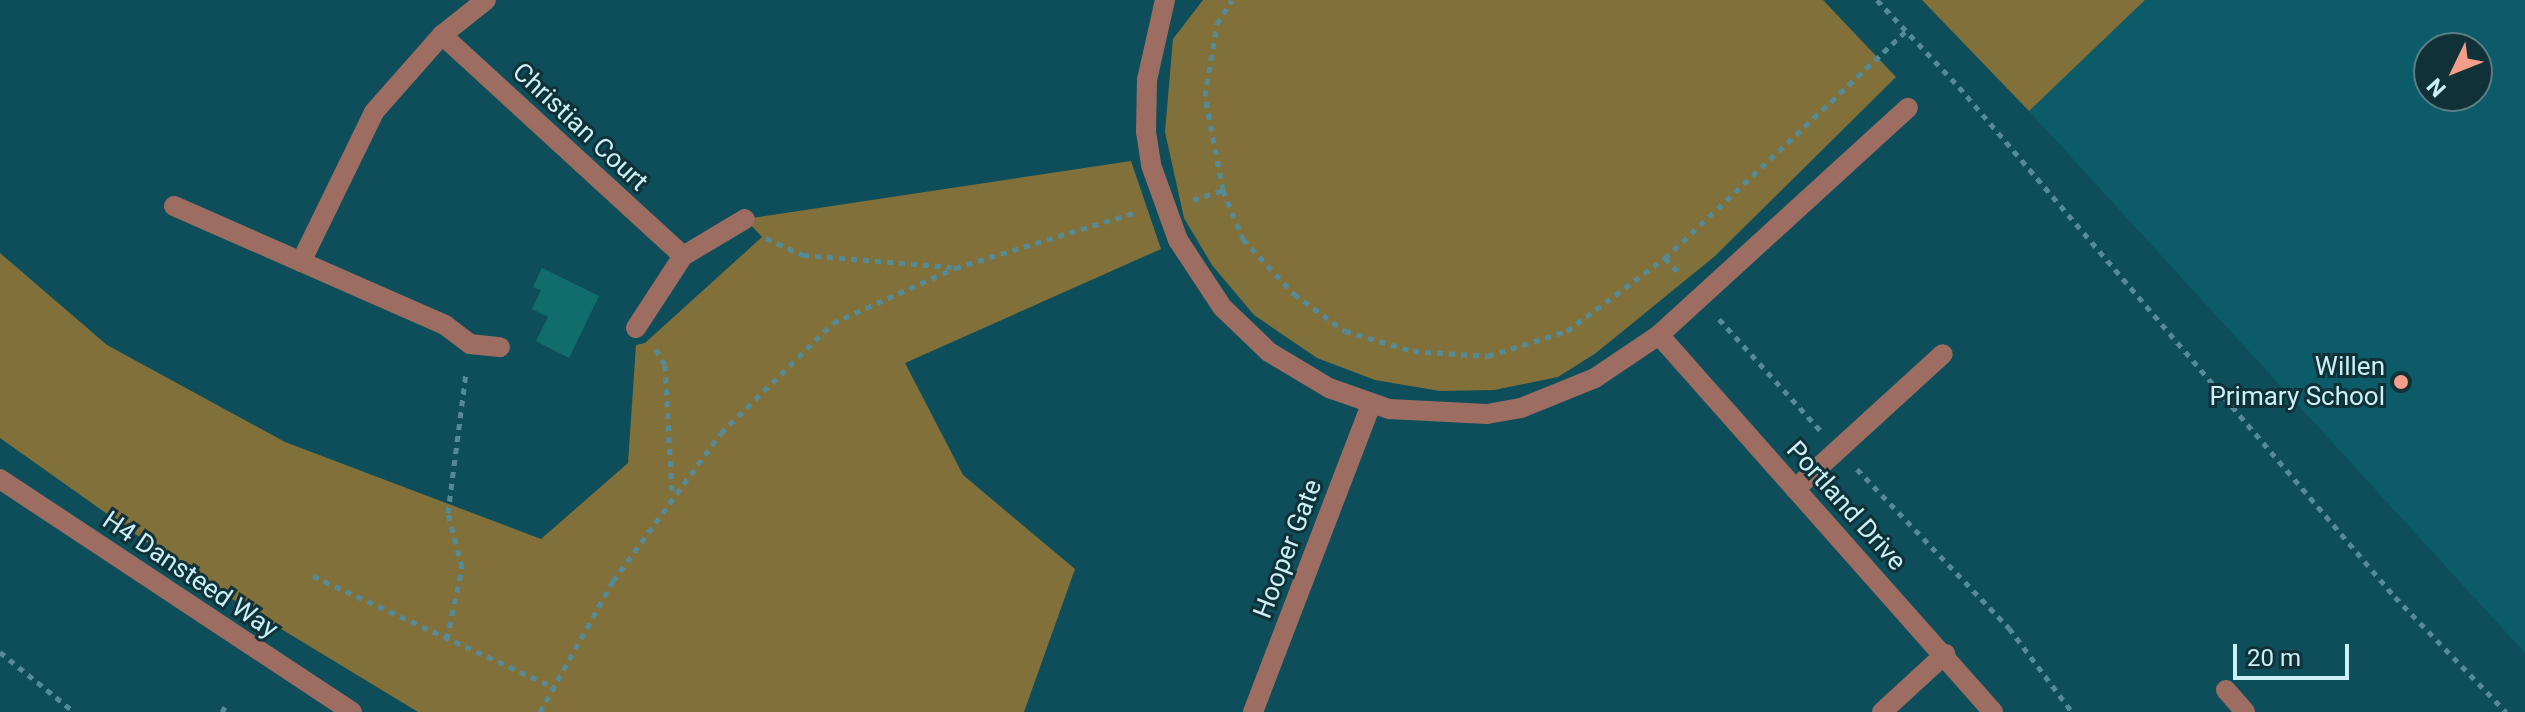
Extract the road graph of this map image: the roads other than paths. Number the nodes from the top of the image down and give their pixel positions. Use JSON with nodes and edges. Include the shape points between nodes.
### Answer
{"nodes":[{"id":1,"x":486,"y":0,"type":"edge"},
{"id":2,"x":1165,"y":0,"type":"edge"},
{"id":3,"x":442,"y":35,"type":"junction"},
{"id":4,"x":1908,"y":108,"type":"dead end"},
{"id":5,"x":174,"y":206,"type":"dead end"},
{"id":6,"x":745,"y":219,"type":"road end"},
{"id":7,"x":683,"y":256,"type":"junction"},
{"id":8,"x":301,"y":262,"type":"junction"},
{"id":9,"x":636,"y":328,"type":"road end"},
{"id":10,"x":1659,"y":335,"type":"junction"},
{"id":11,"x":500,"y":347,"type":"dead end"},
{"id":12,"x":1943,"y":354,"type":"dead end"},
{"id":13,"x":1371,"y":405,"type":"junction"},
{"id":14,"x":0,"y":479,"type":"edge"},
{"id":15,"x":1795,"y":489,"type":"junction"},
{"id":16,"x":1945,"y":654,"type":"junction"},
{"id":17,"x":2226,"y":690,"type":"dead end"},
{"id":18,"x":352,"y":712,"type":"edge"},
{"id":19,"x":1253,"y":712,"type":"edge"},
{"id":20,"x":1882,"y":712,"type":"edge"},
{"id":21,"x":1993,"y":712,"type":"edge"},
{"id":22,"x":2245,"y":712,"type":"edge"}],
"edges":[{"from":1,"to":3,"type":"street"},
{"from":2,"to":13,"type":"street","via":[[1147,80],[1146,132],[1167,209],[1199,277],[1241,328],[1296,370]]},
{"from":3,"to":7,"type":"street","name":"Christian Court"},
{"from":3,"to":8,"type":"street","via":[[374,112]]},
{"from":4,"to":10,"type":"street"},
{"from":5,"to":8,"type":"street"},
{"from":6,"to":7,"type":"street"},
{"from":7,"to":9,"type":"street"},
{"from":8,"to":11,"type":"street","via":[[445,325],[470,344]]},
{"from":10,"to":13,"type":"street","via":[[1595,378],[1521,408],[1472,414]]},
{"from":10,"to":15,"type":"street","name":"Portland Drive"},
{"from":12,"to":15,"type":"street"},
{"from":13,"to":19,"type":"street","name":"Hooper Gate"},
{"from":14,"to":18,"type":"street","name":"H4 Dansteed Way"},
{"from":15,"to":16,"type":"street","name":"Portland Drive"},
{"from":16,"to":20,"type":"street"},
{"from":16,"to":21,"type":"street","name":"Portland Drive"},
{"from":17,"to":22,"type":"street"}]}
